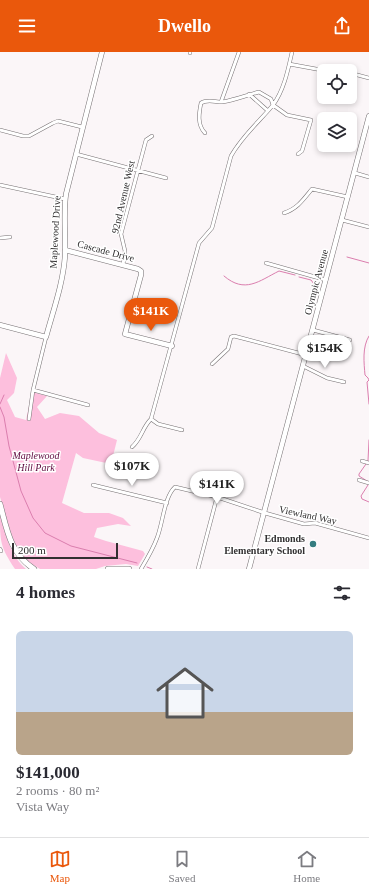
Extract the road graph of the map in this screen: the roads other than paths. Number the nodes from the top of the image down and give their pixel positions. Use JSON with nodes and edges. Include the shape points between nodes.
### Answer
{"nodes":[{"id":1,"x":102,"y":52,"type":"edge"},
{"id":2,"x":239,"y":52,"type":"edge"},
{"id":3,"x":292,"y":52,"type":"edge"},
{"id":4,"x":289,"y":64,"type":"junction"},
{"id":5,"x":317,"y":69,"type":"edge"},
{"id":6,"x":357,"y":75,"type":"edge"},
{"id":7,"x":369,"y":78,"type":"edge"},
{"id":8,"x":249,"y":94,"type":"junction"},
{"id":9,"x":221,"y":102,"type":"junction"},
{"id":10,"x":273,"y":105,"type":"junction"},
{"id":11,"x":267,"y":110,"type":"junction"},
{"id":12,"x":369,"y":116,"type":"edge"},
{"id":13,"x":82,"y":127,"type":"junction"},
{"id":14,"x":368,"y":127,"type":"edge"},
{"id":15,"x":0,"y":130,"type":"edge"},
{"id":16,"x":205,"y":133,"type":"dead end"},
{"id":17,"x":152,"y":136,"type":"dead end"},
{"id":18,"x":76,"y":154,"type":"junction"},
{"id":19,"x":298,"y":154,"type":"dead end"},
{"id":20,"x":137,"y":171,"type":"junction"},
{"id":21,"x":354,"y":173,"type":"junction"},
{"id":22,"x":369,"y":177,"type":"edge"},
{"id":23,"x":166,"y":178,"type":"dead end"},
{"id":24,"x":0,"y":184,"type":"edge"},
{"id":25,"x":348,"y":198,"type":"junction"},
{"id":26,"x":65,"y":199,"type":"junction"},
{"id":27,"x":284,"y":213,"type":"dead end"},
{"id":28,"x":342,"y":220,"type":"junction"},
{"id":29,"x":369,"y":227,"type":"edge"},
{"id":30,"x":10,"y":237,"type":"dead end"},
{"id":31,"x":0,"y":238,"type":"edge"},
{"id":32,"x":65,"y":250,"type":"junction"},
{"id":33,"x":266,"y":263,"type":"dead end"},
{"id":34,"x":122,"y":265,"type":"junction"},
{"id":35,"x":326,"y":280,"type":"junction"},
{"id":36,"x":0,"y":325,"type":"edge"},
{"id":37,"x":312,"y":330,"type":"junction"},
{"id":38,"x":46,"y":337,"type":"junction"},
{"id":39,"x":350,"y":340,"type":"dead end"},
{"id":40,"x":172,"y":346,"type":"junction"},
{"id":41,"x":306,"y":355,"type":"junction"},
{"id":42,"x":212,"y":364,"type":"dead end"},
{"id":43,"x":303,"y":366,"type":"junction"},
{"id":44,"x":344,"y":382,"type":"dead end"},
{"id":45,"x":33,"y":390,"type":"junction"},
{"id":46,"x":88,"y":405,"type":"dead end"},
{"id":47,"x":29,"y":419,"type":"dead end"},
{"id":48,"x":151,"y":419,"type":"junction"},
{"id":49,"x":182,"y":430,"type":"dead end"},
{"id":50,"x":132,"y":447,"type":"dead end"},
{"id":51,"x":362,"y":461,"type":"dead end"},
{"id":52,"x":369,"y":463,"type":"edge"},
{"id":53,"x":359,"y":480,"type":"dead end"},
{"id":54,"x":369,"y":483,"type":"edge"},
{"id":55,"x":93,"y":485,"type":"dead end"},
{"id":56,"x":217,"y":497,"type":"junction"},
{"id":57,"x":167,"y":503,"type":"junction"},
{"id":58,"x":0,"y":504,"type":"edge"},
{"id":59,"x":264,"y":513,"type":"junction"},
{"id":60,"x":369,"y":538,"type":"edge"},
{"id":61,"x":34,"y":569,"type":"edge"},
{"id":62,"x":108,"y":569,"type":"edge"},
{"id":63,"x":129,"y":569,"type":"edge"},
{"id":64,"x":141,"y":569,"type":"edge"},
{"id":65,"x":198,"y":569,"type":"edge"},
{"id":66,"x":249,"y":569,"type":"edge"}],
"edges":[{"from":1,"to":13,"type":"street","name":"Maplewood Drive"},
{"from":2,"to":9,"type":"street"},
{"from":3,"to":4,"type":"street"},
{"from":4,"to":5,"type":"street"},
{"from":4,"to":10,"type":"street","via":[[282,90]]},
{"from":6,"to":7,"type":"street"},
{"from":8,"to":9,"type":"street"},
{"from":8,"to":10,"type":"street","via":[[263,93],[271,99]]},
{"from":8,"to":11,"type":"street"},
{"from":9,"to":16,"type":"street","via":[[205,100],[201,103],[199,118],[201,129]]},
{"from":10,"to":11,"type":"street"},
{"from":10,"to":19,"type":"street","via":[[287,115],[311,120],[302,151]]},
{"from":11,"to":40,"type":"street","via":[[237,146],[232,156],[212,228],[199,243]]},
{"from":12,"to":14,"type":"street","name":"Olympic Avenue"},
{"from":13,"to":15,"type":"street","via":[[58,121],[29,136]]},
{"from":13,"to":18,"type":"street","name":"Maplewood Drive"},
{"from":14,"to":21,"type":"street","name":"Olympic Avenue"},
{"from":17,"to":20,"type":"street","name":"92nd Avenue West","via":[[146,140]]},
{"from":18,"to":20,"type":"street"},
{"from":18,"to":26,"type":"street","name":"Maplewood Drive"},
{"from":20,"to":23,"type":"street"},
{"from":20,"to":34,"type":"street","name":"92nd Avenue West","via":[[121,234],[125,251]]},
{"from":21,"to":22,"type":"street"},
{"from":21,"to":25,"type":"street","name":"Olympic Avenue"},
{"from":24,"to":26,"type":"street"},
{"from":25,"to":27,"type":"street","via":[[312,189],[298,206]]},
{"from":25,"to":28,"type":"street","name":"Olympic Avenue"},
{"from":26,"to":32,"type":"street","name":"Maplewood Drive"},
{"from":28,"to":29,"type":"street"},
{"from":28,"to":35,"type":"street","name":"Olympic Avenue"},
{"from":30,"to":31,"type":"street"},
{"from":32,"to":34,"type":"street","name":"Cascade Drive"},
{"from":32,"to":38,"type":"street","name":"Maplewood Drive"},
{"from":33,"to":35,"type":"street"},
{"from":34,"to":40,"type":"street","name":"Cascade Drive","via":[[141,271],[125,334]]},
{"from":35,"to":37,"type":"street","name":"Olympic Avenue"},
{"from":36,"to":38,"type":"street"},
{"from":37,"to":39,"type":"street"},
{"from":37,"to":41,"type":"street","name":"Olympic Avenue"},
{"from":38,"to":45,"type":"street","name":"Maplewood Drive"},
{"from":40,"to":48,"type":"street"},
{"from":41,"to":42,"type":"street","via":[[234,336],[231,337],[228,349]]},
{"from":41,"to":43,"type":"street","name":"Olympic Avenue"},
{"from":43,"to":44,"type":"street","via":[[327,378]]},
{"from":43,"to":59,"type":"street","name":"Olympic Avenue"},
{"from":45,"to":46,"type":"street"},
{"from":45,"to":47,"type":"street","name":"Maplewood Drive"},
{"from":48,"to":49,"type":"street","via":[[158,424]]},
{"from":48,"to":50,"type":"street","via":[[145,425],[139,441]]},
{"from":51,"to":52,"type":"street"},
{"from":53,"to":54,"type":"street"},
{"from":55,"to":57,"type":"street"},
{"from":56,"to":57,"type":"street","name":"Viewland Way","via":[[175,487]]},
{"from":56,"to":59,"type":"street","name":"Viewland Way"},
{"from":56,"to":65,"type":"street"},
{"from":57,"to":64,"type":"street","via":[[158,537]]},
{"from":58,"to":61,"type":"main road","via":[[14,549],[25,563]]},
{"from":59,"to":60,"type":"street","name":"Viewland Way","via":[[304,524],[316,523]]},
{"from":59,"to":66,"type":"street","name":"Olympic Avenue"},
{"from":62,"to":63,"type":"main road"}]}
